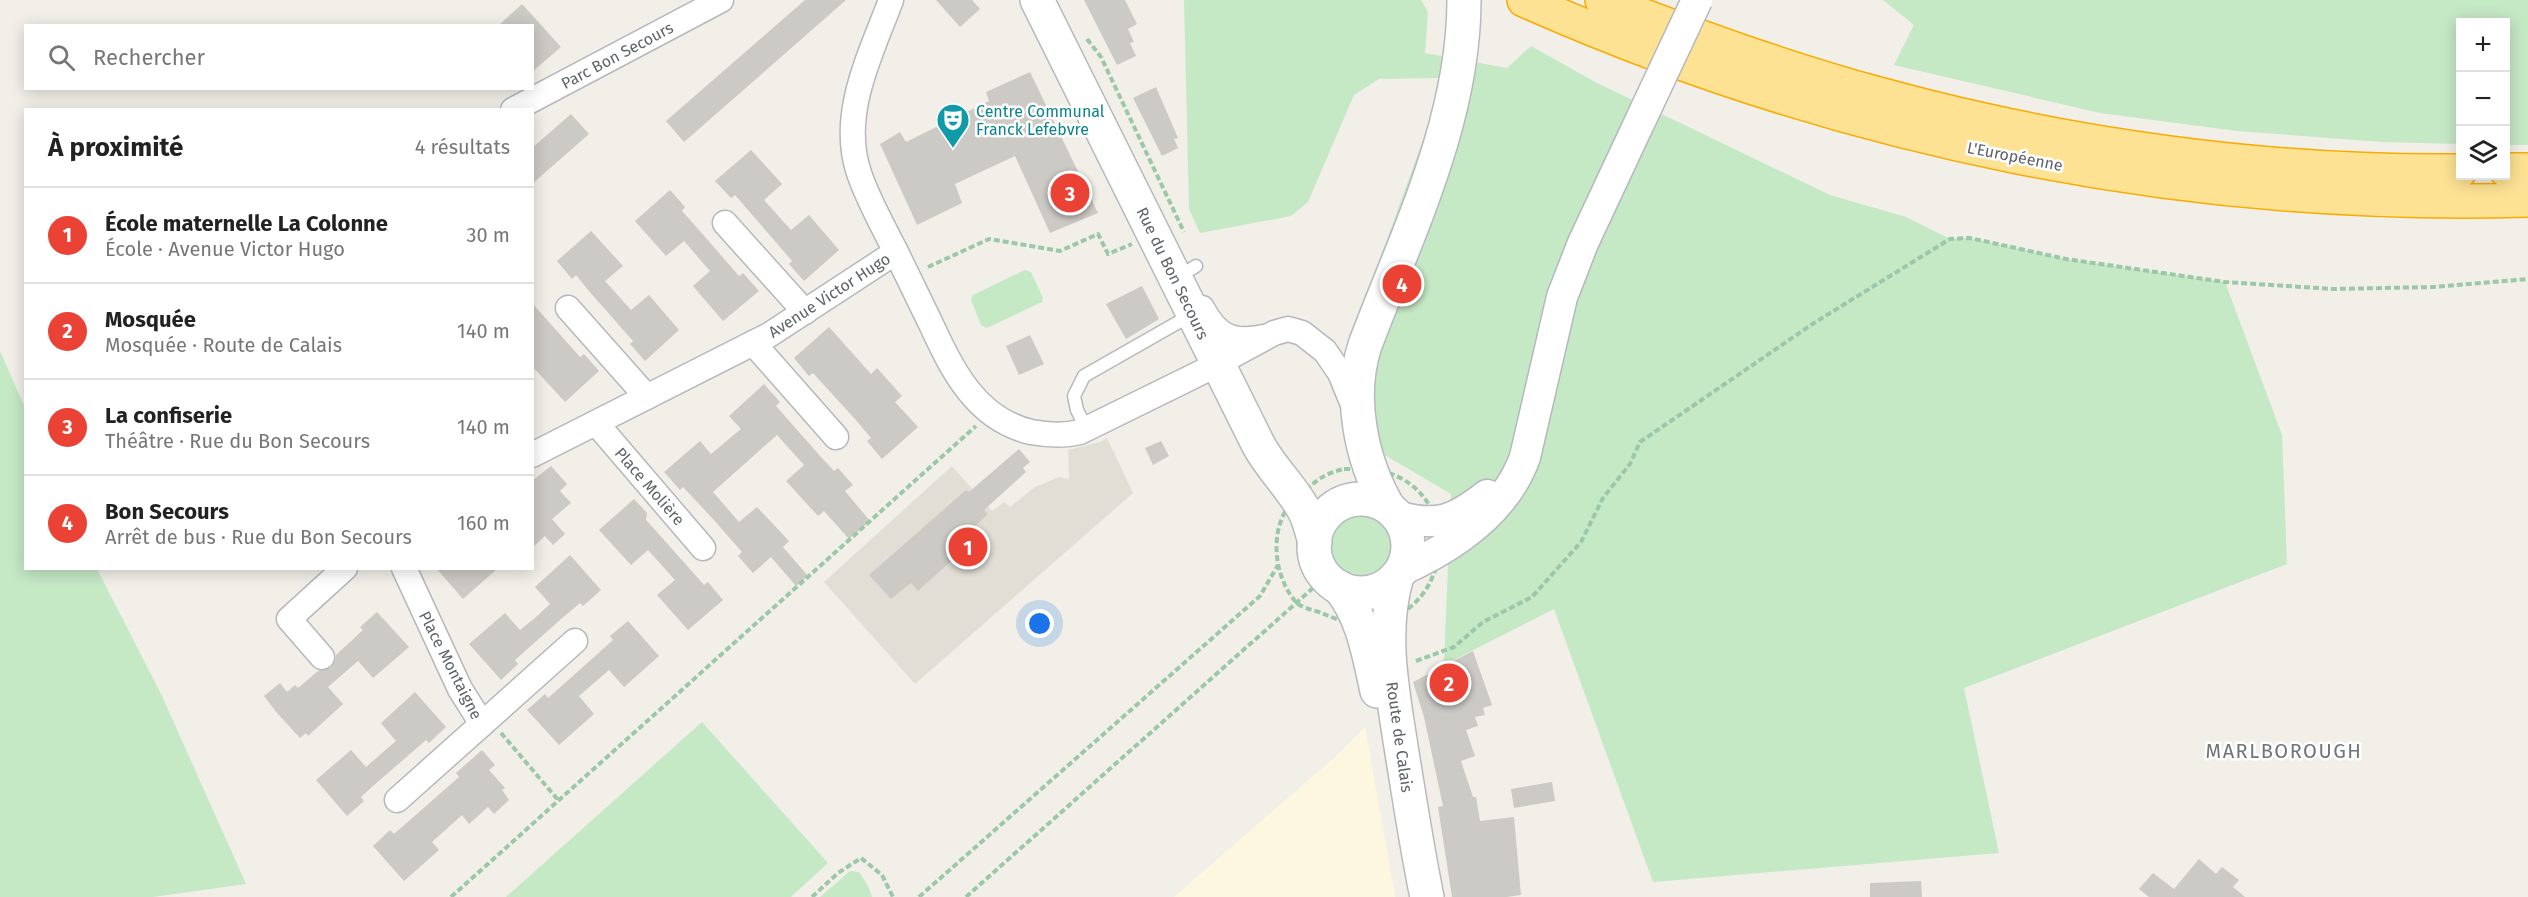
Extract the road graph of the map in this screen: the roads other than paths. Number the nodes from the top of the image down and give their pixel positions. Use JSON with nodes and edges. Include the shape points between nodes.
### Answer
{"nodes":[{"id":1,"x":721,"y":0,"type":"edge"},
{"id":2,"x":891,"y":0,"type":"edge"},
{"id":3,"x":1038,"y":0,"type":"edge"},
{"id":4,"x":1053,"y":0,"type":"edge"},
{"id":5,"x":1464,"y":0,"type":"edge"},
{"id":6,"x":1524,"y":0,"type":"edge"},
{"id":7,"x":1602,"y":0,"type":"edge"},
{"id":8,"x":1697,"y":0,"type":"edge"},
{"id":9,"x":517,"y":108,"type":"edge"},
{"id":10,"x":2510,"y":170,"type":"edge"},
{"id":11,"x":2528,"y":170,"type":"edge"},
{"id":12,"x":2456,"y":171,"type":"edge"},
{"id":13,"x":2528,"y":200,"type":"edge"},
{"id":14,"x":725,"y":223,"type":"dead end"},
{"id":15,"x":896,"y":252,"type":"junction"},
{"id":16,"x":1186,"y":273,"type":"junction"},
{"id":17,"x":568,"y":308,"type":"dead end"},
{"id":18,"x":1198,"y":311,"type":"junction"},
{"id":19,"x":806,"y":312,"type":"junction"},
{"id":20,"x":1269,"y":336,"type":"junction"},
{"id":21,"x":753,"y":343,"type":"junction"},
{"id":22,"x":1218,"y":364,"type":"junction"},
{"id":23,"x":647,"y":397,"type":"junction"},
{"id":24,"x":1535,"y":406,"type":"junction"},
{"id":25,"x":596,"y":423,"type":"junction"},
{"id":26,"x":1360,"y":423,"type":"junction"},
{"id":27,"x":1087,"y":429,"type":"junction"},
{"id":28,"x":836,"y":437,"type":"dead end"},
{"id":29,"x":534,"y":454,"type":"edge"},
{"id":30,"x":1392,"y":511,"type":"junction"},
{"id":31,"x":1315,"y":542,"type":"junction"},
{"id":32,"x":704,"y":548,"type":"dead end"},
{"id":33,"x":342,"y":570,"type":"edge"},
{"id":34,"x":405,"y":570,"type":"edge"},
{"id":35,"x":1400,"y":573,"type":"junction"},
{"id":36,"x":1340,"y":587,"type":"junction"},
{"id":37,"x":575,"y":641,"type":"dead end"},
{"id":38,"x":322,"y":657,"type":"dead end"},
{"id":39,"x":485,"y":722,"type":"junction"},
{"id":40,"x":397,"y":800,"type":"dead end"},
{"id":41,"x":1412,"y":897,"type":"edge"},
{"id":42,"x":1427,"y":897,"type":"edge"}],
"edges":[{"from":1,"to":9,"type":"street","name":"Parc Bon Secours"},
{"from":2,"to":15,"type":"street","via":[[860,85],[852,137],[858,172]]},
{"from":3,"to":16,"type":"main road","name":"Rue du Bon Secours","via":[[1153,233]]},
{"from":4,"to":16,"type":"street","name":"Rue du Bon Secours"},
{"from":5,"to":26,"type":"main road","via":[[1461,54],[1443,139],[1362,356],[1356,386]]},
{"from":6,"to":13,"type":"highway","name":"L'Européenne","via":[[1628,44],[1749,87],[1875,124],[2012,157],[2268,193],[2429,202]]},
{"from":7,"to":12,"type":"highway","name":"L'Européenne","via":[[1808,74],[2002,123],[2242,160]]},
{"from":8,"to":24,"type":"street","bridge":true,"via":[[1575,262],[1557,315]]},
{"from":10,"to":11,"type":"highway"},
{"from":14,"to":19,"type":"street"},
{"from":15,"to":19,"type":"street","name":"Avenue Victor Hugo"},
{"from":15,"to":27,"type":"street","name":"Avenue Victor Hugo","via":[[956,375],[990,414],[1020,429],[1046,434],[1070,435]]},
{"from":16,"to":18,"type":"main road","name":"Rue du Bon Secours"},
{"from":17,"to":23,"type":"street"},
{"from":18,"to":20,"type":"street","name":"Rue du Bon Secours","via":[[1226,336]]},
{"from":18,"to":22,"type":"main road","name":"Rue du Bon Secours"},
{"from":18,"to":27,"type":"lane","via":[[1084,376],[1074,396]]},
{"from":19,"to":21,"type":"street","name":"Avenue Victor Hugo"},
{"from":20,"to":22,"type":"street","name":"Avenue Victor Hugo"},
{"from":20,"to":26,"type":"street","via":[[1283,330],[1298,330],[1320,345],[1340,373]]},
{"from":21,"to":23,"type":"street","name":"Avenue Victor Hugo"},
{"from":21,"to":28,"type":"street"},
{"from":22,"to":27,"type":"street","name":"Avenue Victor Hugo"},
{"from":22,"to":31,"type":"main road","name":"Rue du Bon Secours","via":[[1268,463],[1304,510]]},
{"from":23,"to":25,"type":"street","name":"Avenue Victor Hugo"},
{"from":24,"to":30,"type":"street","via":[[1513,460],[1487,495],[1464,512],[1424,523]]},
{"from":24,"to":35,"type":"street","via":[[1522,466],[1493,509],[1448,547]]},
{"from":25,"to":29,"type":"street","name":"Avenue Victor Hugo"},
{"from":25,"to":32,"type":"street","name":"Place Molière"},
{"from":26,"to":30,"type":"main road","via":[[1369,469]]},
{"from":30,"to":31,"type":"main road","via":[[1378,502],[1362,499],[1342,504],[1325,517]]},
{"from":30,"to":35,"type":"main road","via":[[1408,540],[1408,553]]},
{"from":31,"to":36,"type":"main road","via":[[1321,569]]},
{"from":33,"to":38,"type":"street","via":[[289,619]]},
{"from":34,"to":39,"type":"street","name":"Place Montaigne","via":[[460,689]]},
{"from":35,"to":36,"type":"main road","via":[[1386,586],[1373,591],[1353,592]]},
{"from":35,"to":42,"type":"main road","name":"Route de Calais","via":[[1389,611],[1391,676]]},
{"from":36,"to":41,"type":"main road","name":"Route de Calais","via":[[1359,618],[1375,683]]},
{"from":37,"to":39,"type":"street"},
{"from":39,"to":40,"type":"street","name":"Place Montaigne"}]}
